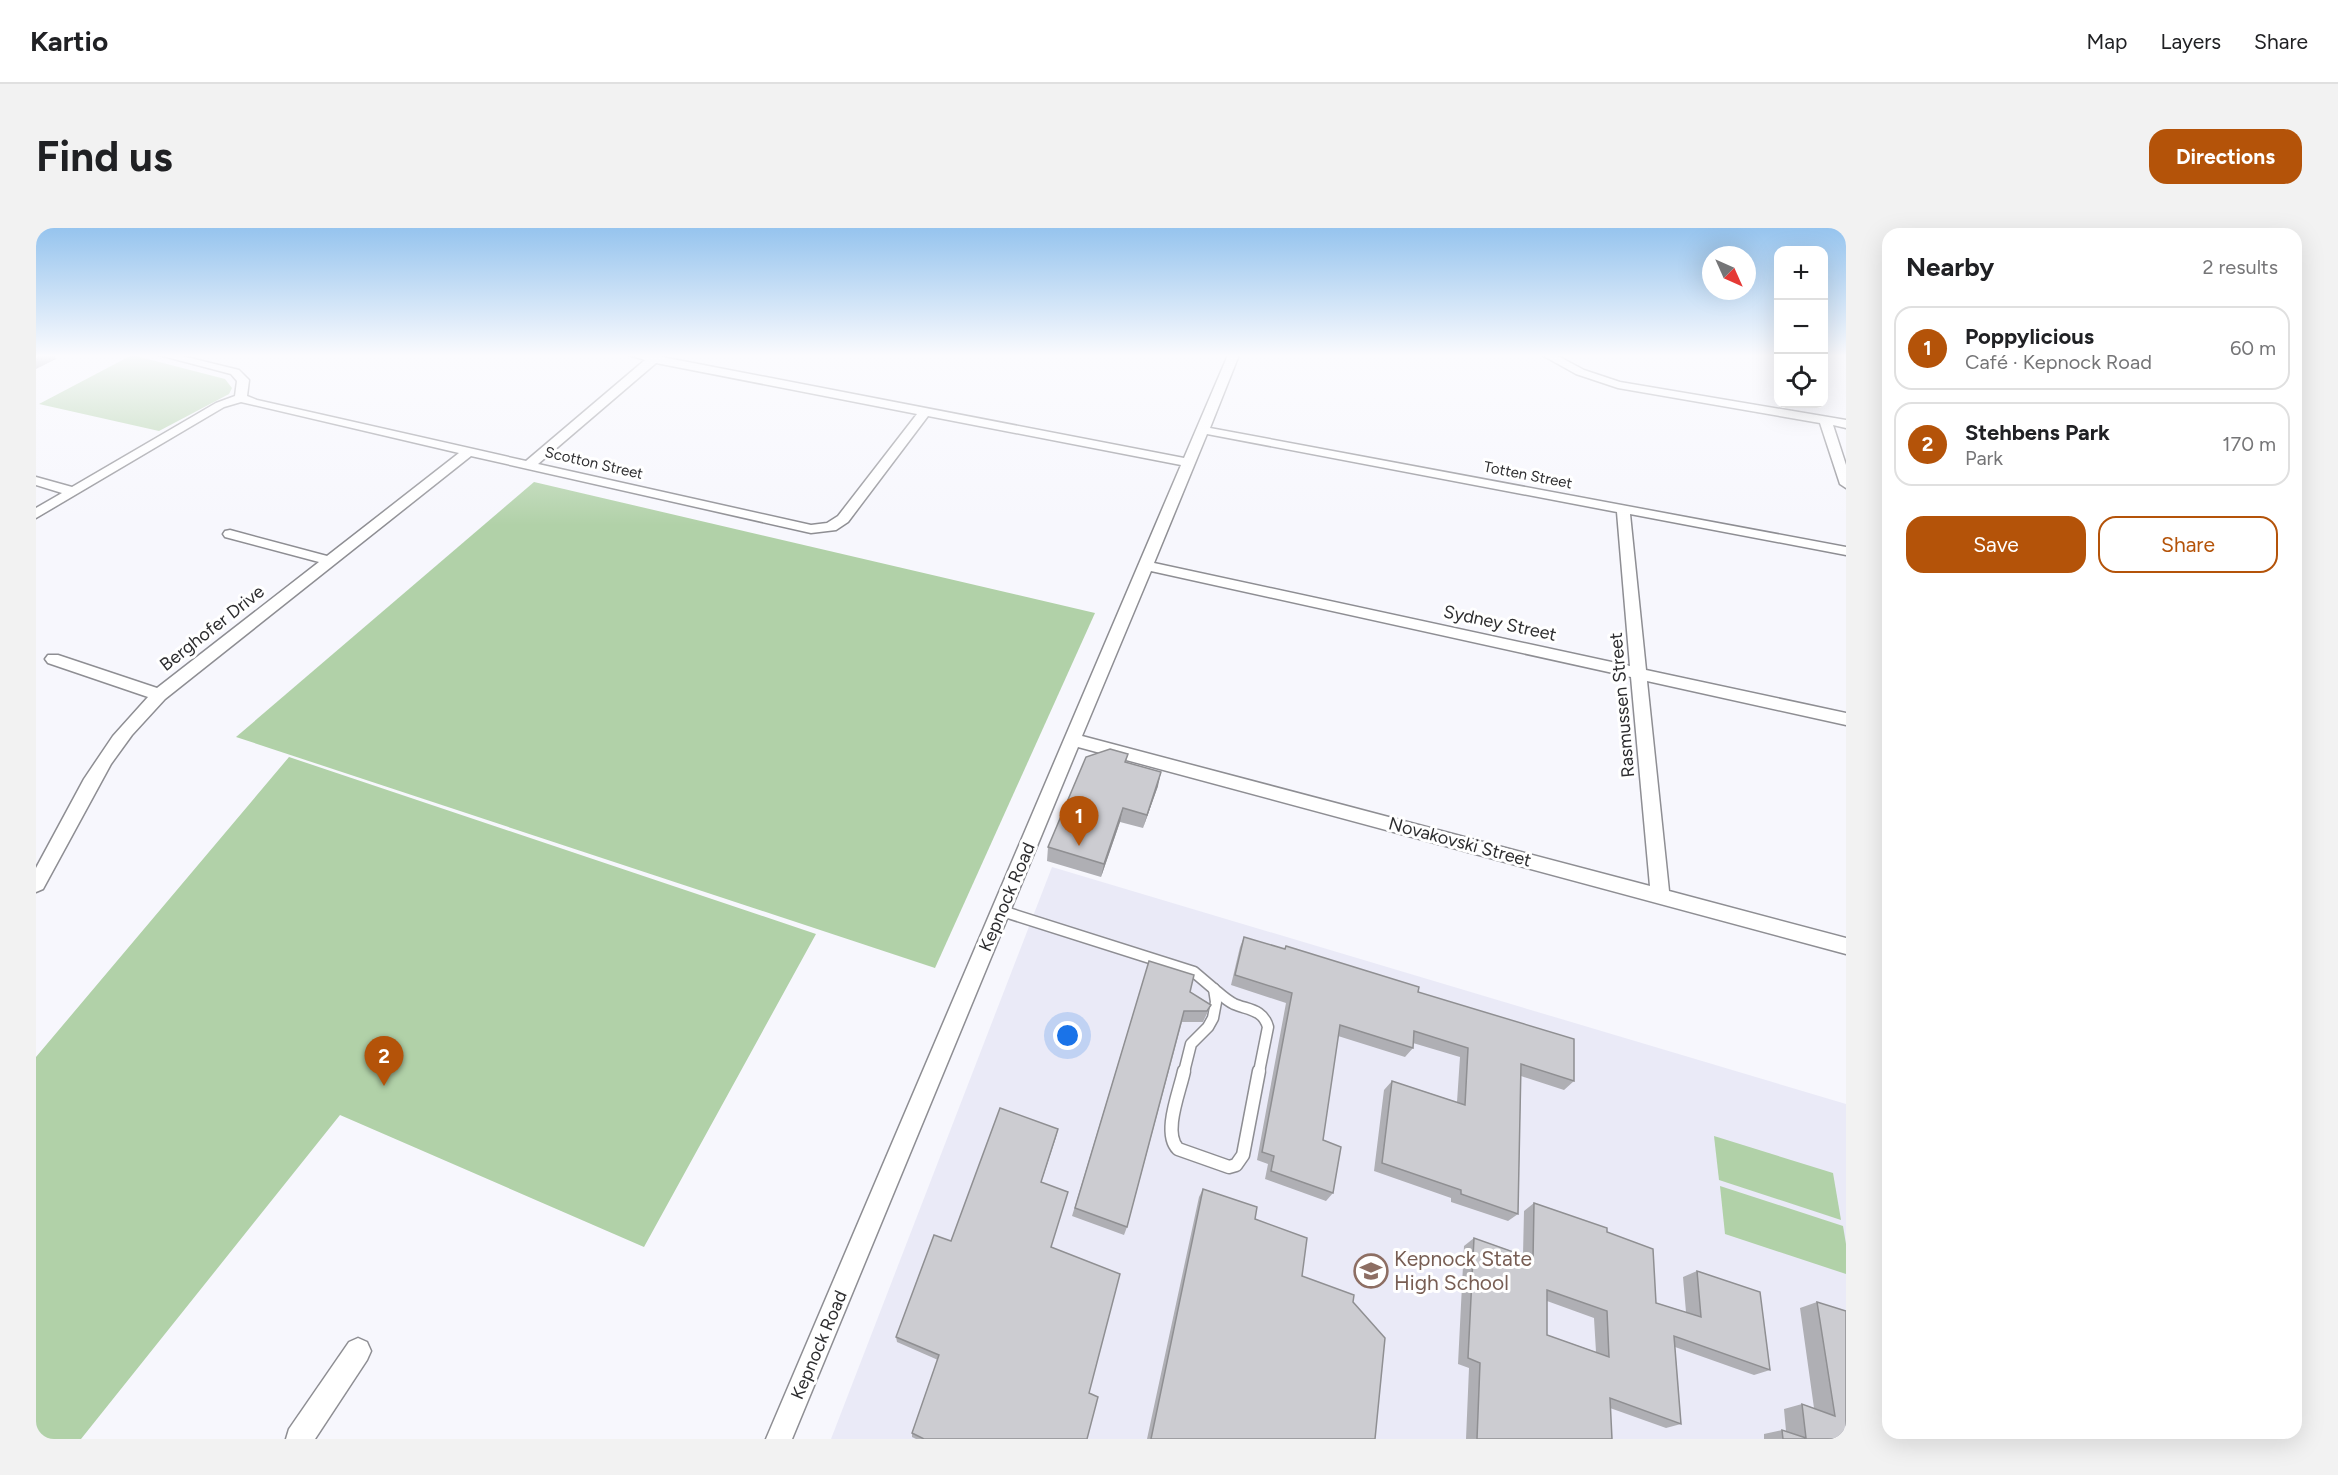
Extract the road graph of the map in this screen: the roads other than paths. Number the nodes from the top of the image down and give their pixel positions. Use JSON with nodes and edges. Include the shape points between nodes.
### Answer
{"nodes":[{"id":1,"x":925,"y":411,"type":"edge"},
{"id":2,"x":209,"y":412,"type":"edge"},
{"id":3,"x":297,"y":412,"type":"edge"},
{"id":4,"x":592,"y":412,"type":"edge"},
{"id":5,"x":928,"y":412,"type":"edge"},
{"id":6,"x":1211,"y":412,"type":"edge"},
{"id":7,"x":1775,"y":412,"type":"edge"},
{"id":8,"x":1825,"y":420,"type":"junction"},
{"id":9,"x":1846,"y":424,"type":"edge"},
{"id":10,"x":1203,"y":430,"type":"junction"},
{"id":11,"x":467,"y":453,"type":"junction"},
{"id":12,"x":1189,"y":463,"type":"junction"},
{"id":13,"x":529,"y":465,"type":"junction"},
{"id":14,"x":36,"y":481,"type":"edge"},
{"id":15,"x":1846,"y":484,"type":"edge"},
{"id":16,"x":74,"y":492,"type":"junction"},
{"id":17,"x":1623,"y":510,"type":"junction"},
{"id":18,"x":36,"y":514,"type":"edge"},
{"id":19,"x":230,"y":534,"type":"dead end"},
{"id":20,"x":1846,"y":551,"type":"edge"},
{"id":21,"x":329,"y":561,"type":"junction"},
{"id":22,"x":1145,"y":566,"type":"junction"},
{"id":23,"x":53,"y":659,"type":"dead end"},
{"id":24,"x":1639,"y":673,"type":"junction"},
{"id":25,"x":159,"y":695,"type":"junction"},
{"id":26,"x":1846,"y":719,"type":"edge"},
{"id":27,"x":1074,"y":740,"type":"junction"},
{"id":28,"x":36,"y":884,"type":"edge"},
{"id":29,"x":1660,"y":896,"type":"junction"},
{"id":30,"x":1002,"y":911,"type":"junction"},
{"id":31,"x":1846,"y":946,"type":"edge"},
{"id":32,"x":1214,"y":988,"type":"junction"},
{"id":33,"x":358,"y":1352,"type":"dead end"},
{"id":34,"x":298,"y":1439,"type":"edge"},
{"id":35,"x":779,"y":1439,"type":"edge"}],
"edges":[{"from":1,"to":13,"type":"street","name":"Scotton Street","via":[[843,519],[831,527],[802,528]]},
{"from":2,"to":16,"type":"street"},
{"from":3,"to":11,"type":"street","name":"Scotton Street"},
{"from":4,"to":13,"type":"street"},
{"from":5,"to":12,"type":"street"},
{"from":6,"to":10,"type":"street","name":"Kepnock Road"},
{"from":7,"to":8,"type":"street"},
{"from":8,"to":9,"type":"street"},
{"from":8,"to":15,"type":"street"},
{"from":10,"to":12,"type":"street","name":"Kepnock Road"},
{"from":10,"to":17,"type":"street","name":"Totten Street"},
{"from":11,"to":13,"type":"street","name":"Scotton Street"},
{"from":11,"to":21,"type":"street","name":"Berghofer Drive"},
{"from":12,"to":22,"type":"street","name":"Kepnock Road"},
{"from":14,"to":16,"type":"street"},
{"from":16,"to":18,"type":"street"},
{"from":17,"to":20,"type":"street","name":"Totten Street"},
{"from":17,"to":24,"type":"street","name":"Rasmussen Street"},
{"from":19,"to":21,"type":"street"},
{"from":21,"to":25,"type":"street","name":"Berghofer Drive"},
{"from":22,"to":24,"type":"street","name":"Sydney Street"},
{"from":22,"to":27,"type":"street","name":"Kepnock Road"},
{"from":23,"to":25,"type":"street"},
{"from":24,"to":26,"type":"street","name":"Sydney Street"},
{"from":24,"to":29,"type":"street","name":"Rasmussen Street"},
{"from":25,"to":28,"type":"street","name":"Berghofer Drive","via":[[98,769]]},
{"from":27,"to":29,"type":"street","name":"Novakovski Street"},
{"from":27,"to":30,"type":"street","name":"Kepnock Road"},
{"from":29,"to":31,"type":"street","name":"Novakovski Street"},
{"from":30,"to":32,"type":"lane","via":[[1194,972]]},
{"from":30,"to":35,"type":"street","name":"Kepnock Road"},
{"from":32,"to":32,"type":"lane","via":[[1217,999],[1212,1020],[1191,1044],[1170,1130],[1178,1149],[1229,1167],[1244,1155],[1268,1027],[1259,1013],[1230,1002]]},
{"from":33,"to":34,"type":"street"}]}
